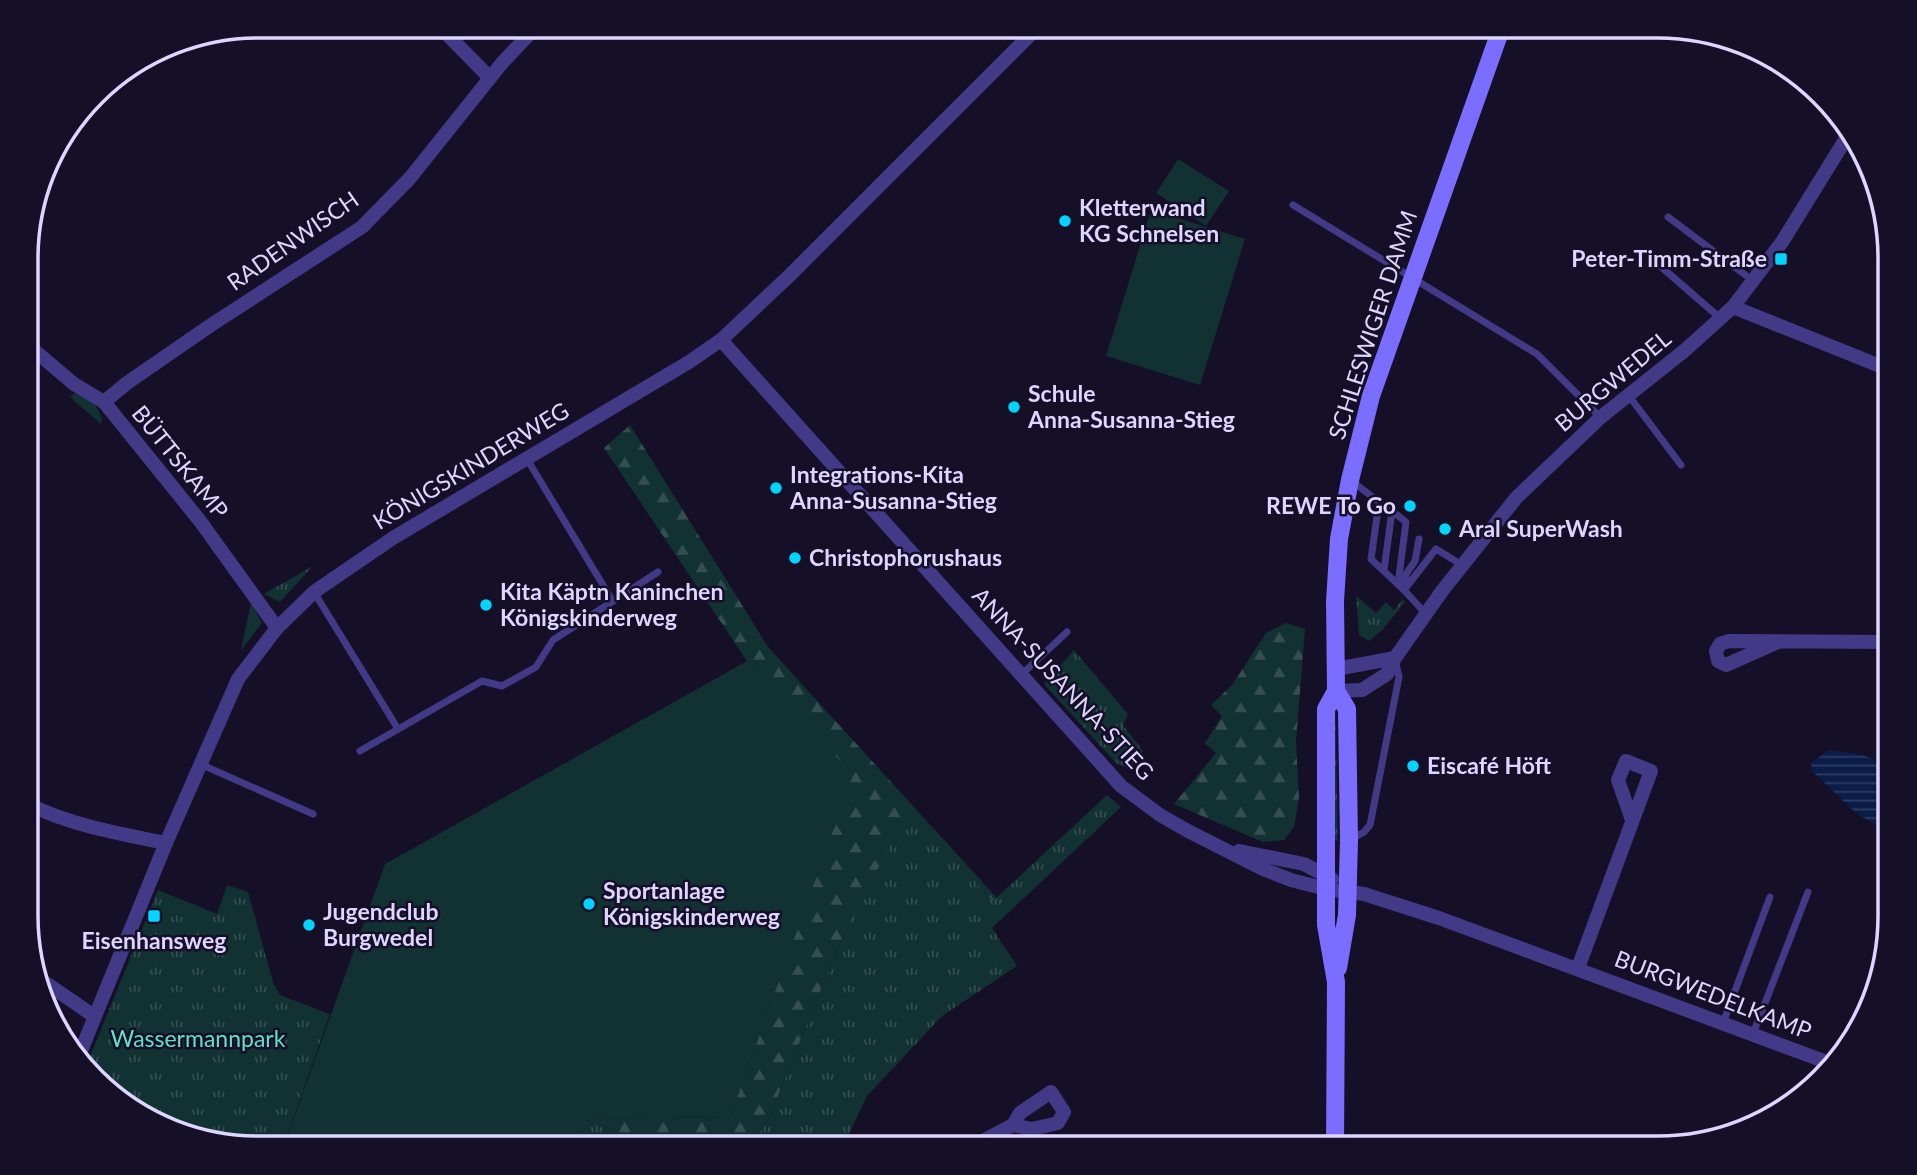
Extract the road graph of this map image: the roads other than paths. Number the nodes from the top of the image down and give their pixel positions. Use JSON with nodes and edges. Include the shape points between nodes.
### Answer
{"nodes":[{"id":1,"x":451,"y":38,"type":"edge"},
{"id":2,"x":526,"y":38,"type":"edge"},
{"id":3,"x":1027,"y":38,"type":"edge"},
{"id":4,"x":1498,"y":38,"type":"edge"},
{"id":5,"x":490,"y":78,"type":"junction"},
{"id":6,"x":1844,"y":141,"type":"edge"},
{"id":7,"x":1293,"y":205,"type":"dead end"},
{"id":8,"x":1668,"y":216,"type":"dead end"},
{"id":9,"x":1651,"y":258,"type":"dead end"},
{"id":10,"x":1412,"y":277,"type":"junction"},
{"id":11,"x":1753,"y":281,"type":"junction"},
{"id":12,"x":1732,"y":307,"type":"junction"},
{"id":13,"x":1720,"y":318,"type":"junction"},
{"id":14,"x":721,"y":340,"type":"junction"},
{"id":15,"x":38,"y":353,"type":"edge"},
{"id":16,"x":1878,"y":365,"type":"edge"},
{"id":17,"x":1629,"y":396,"type":"junction"},
{"id":18,"x":104,"y":402,"type":"junction"},
{"id":19,"x":1601,"y":417,"type":"junction"},
{"id":20,"x":527,"y":458,"type":"junction"},
{"id":21,"x":1681,"y":465,"type":"dead end"},
{"id":22,"x":1350,"y":480,"type":"junction"},
{"id":23,"x":1379,"y":502,"type":"junction"},
{"id":24,"x":1392,"y":511,"type":"junction"},
{"id":25,"x":1419,"y":539,"type":"dead end"},
{"id":26,"x":1402,"y":555,"type":"junction"},
{"id":27,"x":1416,"y":555,"type":"junction"},
{"id":28,"x":1431,"y":555,"type":"junction"},
{"id":29,"x":1462,"y":565,"type":"junction"},
{"id":30,"x":1384,"y":570,"type":"junction"},
{"id":31,"x":658,"y":572,"type":"dead end"},
{"id":32,"x":1401,"y":587,"type":"junction"},
{"id":33,"x":314,"y":592,"type":"junction"},
{"id":34,"x":612,"y":600,"type":"junction"},
{"id":35,"x":1426,"y":615,"type":"junction"},
{"id":36,"x":277,"y":628,"type":"junction"},
{"id":37,"x":1067,"y":632,"type":"dead end"},
{"id":38,"x":1778,"y":642,"type":"dead end"},
{"id":39,"x":1878,"y":642,"type":"edge"},
{"id":40,"x":1395,"y":658,"type":"junction"},
{"id":41,"x":1336,"y":670,"type":"junction"},
{"id":42,"x":1021,"y":675,"type":"junction"},
{"id":43,"x":1336,"y":691,"type":"junction"},
{"id":44,"x":398,"y":729,"type":"junction"},
{"id":45,"x":360,"y":751,"type":"dead end"},
{"id":46,"x":200,"y":764,"type":"junction"},
{"id":47,"x":38,"y":809,"type":"edge"},
{"id":48,"x":313,"y":814,"type":"dead end"},
{"id":49,"x":1632,"y":820,"type":"dead end"},
{"id":50,"x":1349,"y":840,"type":"junction"},
{"id":51,"x":166,"y":843,"type":"junction"},
{"id":52,"x":1326,"y":881,"type":"junction"},
{"id":53,"x":1347,"y":890,"type":"junction"},
{"id":54,"x":1808,"y":892,"type":"dead end"},
{"id":55,"x":1770,"y":897,"type":"dead end"},
{"id":56,"x":1578,"y":968,"type":"junction"},
{"id":57,"x":1336,"y":982,"type":"junction"},
{"id":58,"x":50,"y":986,"type":"edge"},
{"id":59,"x":94,"y":1016,"type":"junction"},
{"id":60,"x":1723,"y":1023,"type":"junction"},
{"id":61,"x":1753,"y":1034,"type":"junction"},
{"id":62,"x":82,"y":1047,"type":"edge"},
{"id":63,"x":1825,"y":1061,"type":"edge"},
{"id":64,"x":1013,"y":1125,"type":"dead end"},
{"id":65,"x":992,"y":1136,"type":"edge"},
{"id":66,"x":1335,"y":1136,"type":"edge"}],
"edges":[{"from":1,"to":5,"type":"street"},
{"from":2,"to":5,"type":"street","name":"RADENWISCH"},
{"from":3,"to":14,"type":"street","name":"KÖNIGSKINDERWEG"},
{"from":4,"to":10,"type":"main road","name":"SCHLESWIGER DAMM"},
{"from":5,"to":18,"type":"street","name":"RADENWISCH","via":[[410,178],[362,227],[211,325]]},
{"from":6,"to":11,"type":"street","name":"BURGWEDEL"},
{"from":7,"to":10,"type":"lane"},
{"from":8,"to":11,"type":"lane"},
{"from":9,"to":13,"type":"lane"},
{"from":10,"to":19,"type":"lane","via":[[1537,354]]},
{"from":10,"to":22,"type":"main road","name":"SCHLESWIGER DAMM","via":[[1371,396]]},
{"from":11,"to":12,"type":"street","name":"BURGWEDEL"},
{"from":12,"to":13,"type":"street","name":"BURGWEDEL"},
{"from":12,"to":16,"type":"street"},
{"from":13,"to":17,"type":"street","name":"BURGWEDEL"},
{"from":14,"to":20,"type":"street","name":"KÖNIGSKINDERWEG"},
{"from":14,"to":42,"type":"street","name":"ANNA-SUSANNA-STIEG"},
{"from":15,"to":18,"type":"street","name":"BÜTTSKAMP"},
{"from":17,"to":19,"type":"street","name":"BURGWEDEL"},
{"from":17,"to":21,"type":"lane"},
{"from":18,"to":36,"type":"street","name":"BÜTTSKAMP","via":[[200,521]]},
{"from":19,"to":29,"type":"street","name":"BURGWEDEL","via":[[1516,498]]},
{"from":20,"to":33,"type":"street","name":"KÖNIGSKINDERWEG","via":[[393,538]]},
{"from":20,"to":34,"type":"lane"},
{"from":22,"to":23,"type":"lane"},
{"from":22,"to":41,"type":"main road","name":"SCHLESWIGER DAMM","via":[[1336,570]]},
{"from":23,"to":24,"type":"lane"},
{"from":23,"to":30,"type":"lane","via":[[1371,559]]},
{"from":24,"to":26,"type":"lane","via":[[1406,522]]},
{"from":24,"to":30,"type":"lane"},
{"from":25,"to":27,"type":"lane"},
{"from":26,"to":27,"type":"lane"},
{"from":26,"to":32,"type":"lane"},
{"from":27,"to":28,"type":"lane"},
{"from":27,"to":32,"type":"lane"},
{"from":28,"to":29,"type":"lane","via":[[1436,549]]},
{"from":28,"to":32,"type":"lane"},
{"from":29,"to":35,"type":"street","name":"BURGWEDEL"},
{"from":30,"to":32,"type":"lane"},
{"from":31,"to":34,"type":"lane"},
{"from":32,"to":35,"type":"lane"},
{"from":33,"to":36,"type":"street","name":"KÖNIGSKINDERWEG"},
{"from":33,"to":44,"type":"lane"},
{"from":34,"to":44,"type":"lane","via":[[553,640],[536,667],[502,686],[482,681]]},
{"from":35,"to":40,"type":"street","name":"BURGWEDEL"},
{"from":36,"to":46,"type":"street","name":"KÖNIGSKINDERWEG","via":[[238,679]]},
{"from":37,"to":42,"type":"lane"},
{"from":38,"to":39,"type":"street"},
{"from":40,"to":41,"type":"street"},
{"from":40,"to":43,"type":"street","name":"BURGWEDEL","via":[[1387,674],[1362,690]]},
{"from":40,"to":50,"type":"lane","via":[[1399,677],[1370,825]]},
{"from":41,"to":43,"type":"main road","name":"SCHLESWIGER DAMM"},
{"from":42,"to":52,"type":"street","name":"ANNA-SUSANNA-STIEG","via":[[1121,786],[1167,819],[1222,848],[1304,864]]},
{"from":43,"to":50,"type":"main road","name":"SCHLESWIGER DAMM","via":[[1347,709]]},
{"from":43,"to":52,"type":"main road","name":"SCHLESWIGER DAMM","via":[[1326,709]]},
{"from":44,"to":45,"type":"lane"},
{"from":46,"to":48,"type":"lane"},
{"from":46,"to":51,"type":"street","name":"KÖNIGSKINDERWEG"},
{"from":47,"to":51,"type":"street"},
{"from":49,"to":56,"type":"street","name":"BURGWEDELKAMP"},
{"from":50,"to":53,"type":"main road","name":"SCHLESWIGER DAMM"},
{"from":51,"to":59,"type":"street","name":"KÖNIGSKINDERWEG"},
{"from":52,"to":53,"type":"street","name":"ANNA-SUSANNA-STIEG"},
{"from":52,"to":57,"type":"main road","name":"SCHLESWIGER DAMM","via":[[1326,925]]},
{"from":53,"to":56,"type":"street","name":"BURGWEDELKAMP"},
{"from":53,"to":57,"type":"main road","name":"SCHLESWIGER DAMM","via":[[1346,929]]},
{"from":54,"to":61,"type":"lane"},
{"from":55,"to":60,"type":"lane"},
{"from":56,"to":60,"type":"street","name":"BURGWEDELKAMP"},
{"from":57,"to":66,"type":"main road","name":"SCHLESWIGER DAMM"},
{"from":58,"to":59,"type":"street"},
{"from":59,"to":62,"type":"street","name":"KÖNIGSKINDERWEG"},
{"from":60,"to":61,"type":"street","name":"BURGWEDELKAMP"},
{"from":61,"to":63,"type":"street","name":"BURGWEDELKAMP"},
{"from":64,"to":65,"type":"street"}]}
